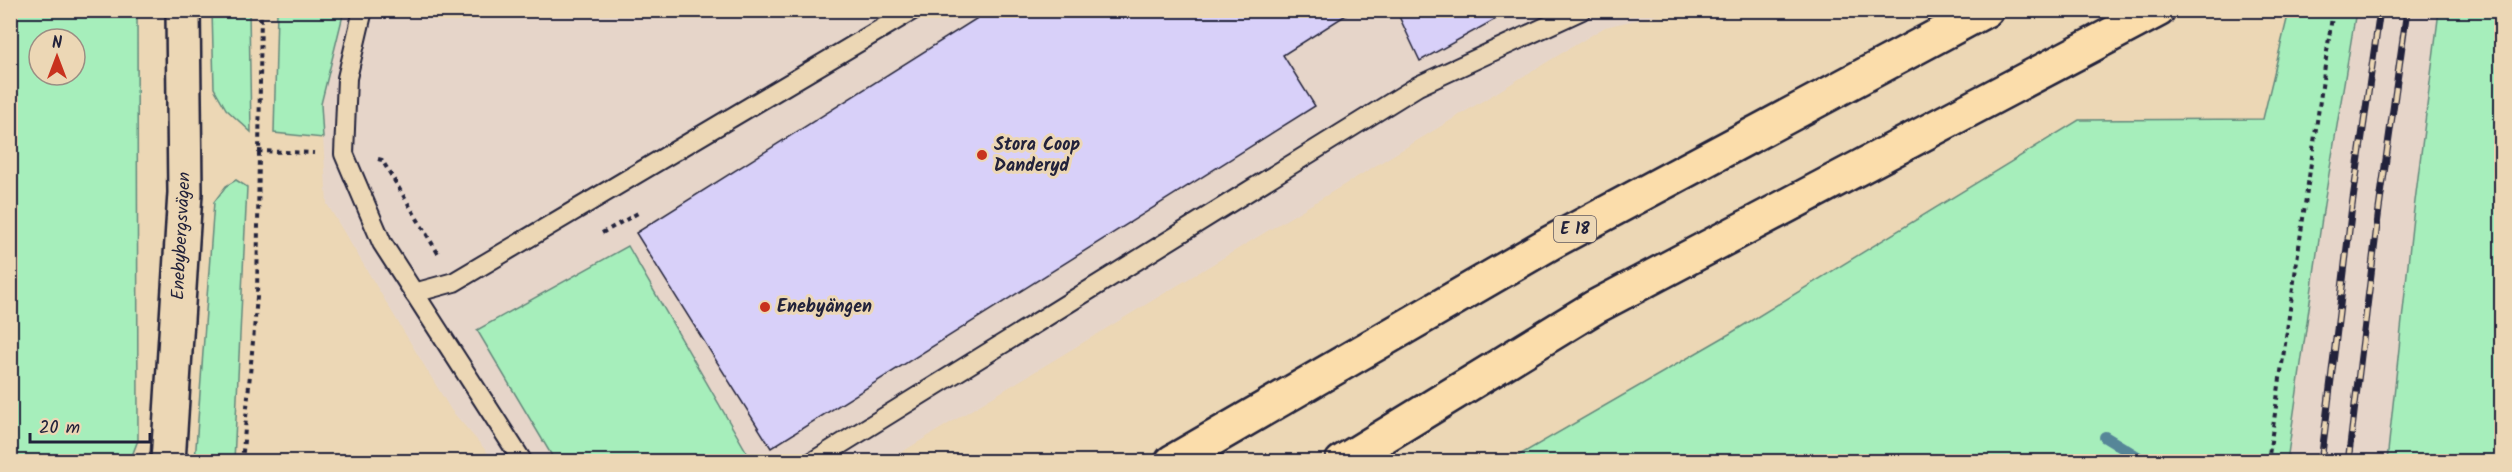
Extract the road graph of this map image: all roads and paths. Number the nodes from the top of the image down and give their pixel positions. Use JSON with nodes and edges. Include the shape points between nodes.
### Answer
{"nodes":[{"id":1,"x":183,"y":10,"type":"edge"},
{"id":2,"x":261,"y":10,"type":"edge"},
{"id":3,"x":363,"y":10,"type":"edge"},
{"id":4,"x":913,"y":10,"type":"edge"},
{"id":5,"x":1582,"y":10,"type":"edge"},
{"id":6,"x":1986,"y":10,"type":"edge"},
{"id":7,"x":2333,"y":10,"type":"edge"},
{"id":8,"x":2144,"y":18,"type":"edge"},
{"id":9,"x":258,"y":151,"type":"junction"},
{"id":10,"x":344,"y":154,"type":"junction"},
{"id":11,"x":638,"y":213,"type":"dead end"},
{"id":12,"x":598,"y":235,"type":"dead end"},
{"id":13,"x":454,"y":282,"type":"junction"},
{"id":14,"x":414,"y":293,"type":"junction"},
{"id":15,"x":168,"y":462,"type":"edge"},
{"id":16,"x":242,"y":462,"type":"edge"},
{"id":17,"x":523,"y":462,"type":"edge"},
{"id":18,"x":812,"y":462,"type":"edge"},
{"id":19,"x":1172,"y":462,"type":"edge"},
{"id":20,"x":1342,"y":462,"type":"edge"},
{"id":21,"x":2268,"y":462,"type":"edge"}],
"edges":[{"from":1,"to":15,"type":"main road","name":"Enebybergsvägen","via":[[185,193]]},
{"from":2,"to":9,"type":"path"},
{"from":3,"to":10,"type":"lane","via":[[347,78]]},
{"from":4,"to":13,"type":"lane"},
{"from":5,"to":18,"type":"lane","via":[[1418,86]]},
{"from":6,"to":19,"type":"highway","number":"E 18","via":[[1552,242]]},
{"from":7,"to":21,"type":"path"},
{"from":8,"to":20,"type":"highway","via":[[1596,307]]},
{"from":9,"to":10,"type":"path"},
{"from":9,"to":16,"type":"path","via":[[256,297]]},
{"from":10,"to":13,"type":"path","via":[[382,160]]},
{"from":10,"to":14,"type":"lane","via":[[382,243]]},
{"from":11,"to":12,"type":"path"},
{"from":13,"to":14,"type":"lane"},
{"from":14,"to":17,"type":"lane"}]}
